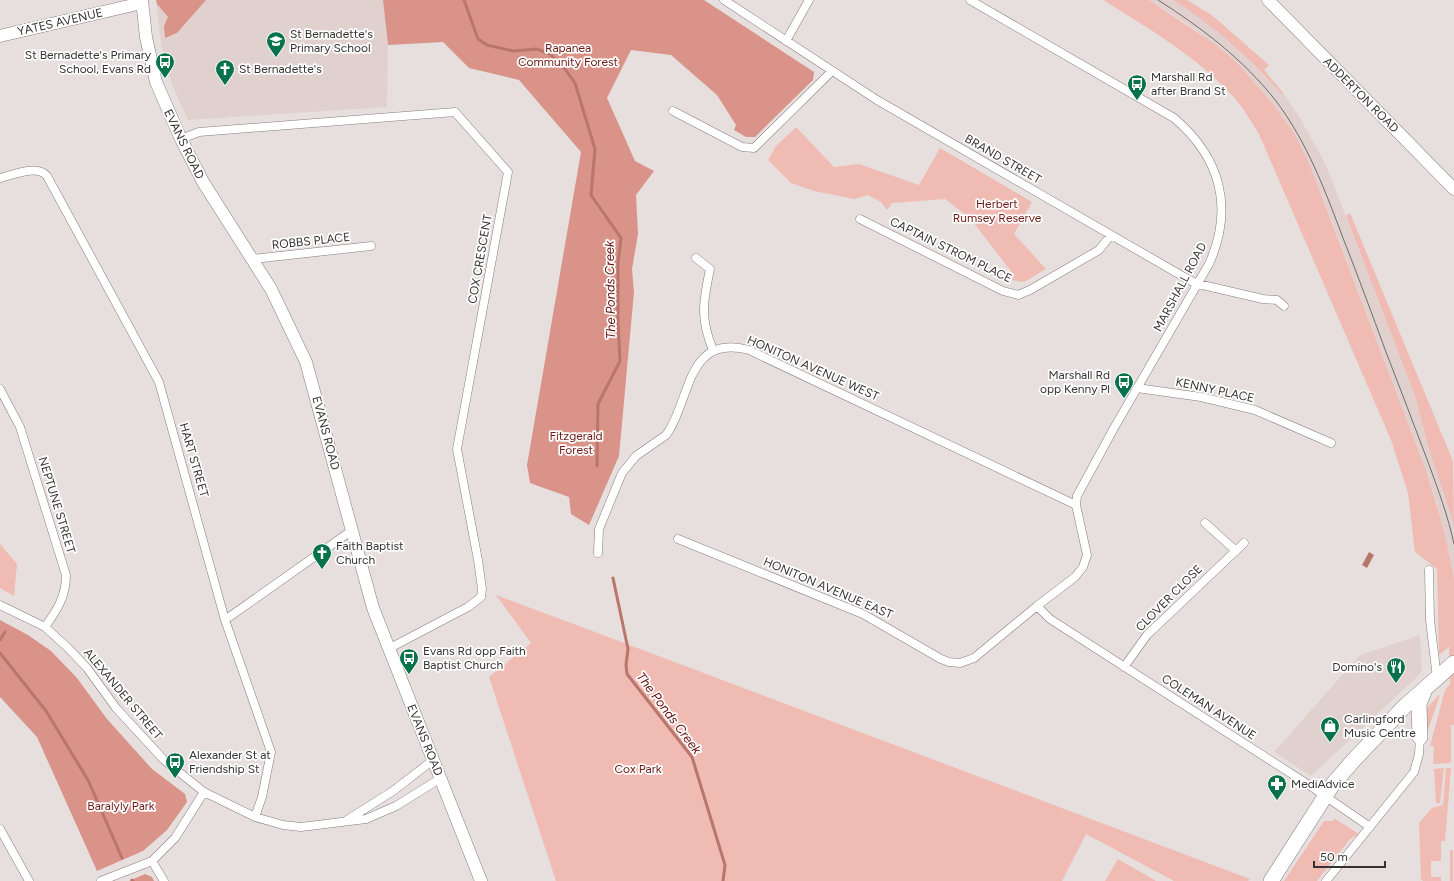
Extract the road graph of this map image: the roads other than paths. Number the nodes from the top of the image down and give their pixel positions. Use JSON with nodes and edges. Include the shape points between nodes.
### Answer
{"nodes":[{"id":1,"x":724,"y":0,"type":"edge"},
{"id":2,"x":809,"y":0,"type":"edge"},
{"id":3,"x":970,"y":0,"type":"edge"},
{"id":4,"x":1268,"y":0,"type":"edge"},
{"id":5,"x":142,"y":2,"type":"edge"},
{"id":6,"x":0,"y":36,"type":"edge"},
{"id":7,"x":786,"y":41,"type":"junction"},
{"id":8,"x":832,"y":71,"type":"junction"},
{"id":9,"x":672,"y":111,"type":"dead end"},
{"id":10,"x":181,"y":139,"type":"junction"},
{"id":11,"x":0,"y":178,"type":"edge"},
{"id":12,"x":1454,"y":189,"type":"edge"},
{"id":13,"x":860,"y":219,"type":"dead end"},
{"id":14,"x":1111,"y":235,"type":"junction"},
{"id":15,"x":371,"y":246,"type":"dead end"},
{"id":16,"x":696,"y":258,"type":"dead end"},
{"id":17,"x":253,"y":259,"type":"junction"},
{"id":18,"x":1198,"y":284,"type":"junction"},
{"id":19,"x":1284,"y":306,"type":"dead end"},
{"id":20,"x":713,"y":350,"type":"junction"},
{"id":21,"x":1137,"y":388,"type":"junction"},
{"id":22,"x":0,"y":389,"type":"edge"},
{"id":23,"x":1331,"y":443,"type":"dead end"},
{"id":24,"x":1076,"y":505,"type":"junction"},
{"id":25,"x":1205,"y":523,"type":"dead end"},
{"id":26,"x":351,"y":531,"type":"junction"},
{"id":27,"x":678,"y":539,"type":"dead end"},
{"id":28,"x":1244,"y":543,"type":"dead end"},
{"id":29,"x":1236,"y":551,"type":"junction"},
{"id":30,"x":598,"y":553,"type":"dead end"},
{"id":31,"x":1429,"y":570,"type":"dead end"},
{"id":32,"x":0,"y":605,"type":"edge"},
{"id":33,"x":1037,"y":606,"type":"junction"},
{"id":34,"x":226,"y":620,"type":"junction"},
{"id":35,"x":45,"y":627,"type":"junction"},
{"id":36,"x":388,"y":649,"type":"junction"},
{"id":37,"x":1124,"y":667,"type":"junction"},
{"id":38,"x":1446,"y":670,"type":"edge"},
{"id":39,"x":1425,"y":688,"type":"junction"},
{"id":40,"x":1420,"y":737,"type":"joint"},
{"id":41,"x":434,"y":760,"type":"junction"},
{"id":42,"x":441,"y":778,"type":"junction"},
{"id":43,"x":204,"y":792,"type":"junction"},
{"id":44,"x":1325,"y":796,"type":"junction"},
{"id":45,"x":255,"y":817,"type":"junction"},
{"id":46,"x":341,"y":823,"type":"junction"},
{"id":47,"x":1370,"y":827,"type":"junction"},
{"id":48,"x":0,"y":829,"type":"edge"},
{"id":49,"x":152,"y":861,"type":"junction"},
{"id":50,"x":29,"y":881,"type":"edge"},
{"id":51,"x":101,"y":881,"type":"edge"},
{"id":52,"x":164,"y":881,"type":"edge"},
{"id":53,"x":481,"y":881,"type":"edge"},
{"id":54,"x":1271,"y":881,"type":"edge"},
{"id":55,"x":1326,"y":881,"type":"edge"}],
"edges":[{"from":1,"to":7,"type":"street","name":"BRAND STREET"},
{"from":2,"to":7,"type":"street"},
{"from":3,"to":18,"type":"street","name":"MARSHALL ROAD","via":[[1154,105],[1174,118],[1197,140],[1216,173],[1222,208],[1216,248]]},
{"from":4,"to":12,"type":"street","name":"ADDERTON ROAD"},
{"from":5,"to":6,"type":"street","name":"YATES AVENUE"},
{"from":5,"to":10,"type":"street","name":"EVANS ROAD","via":[[146,37],[156,82]]},
{"from":7,"to":8,"type":"street","name":"BRAND STREET"},
{"from":8,"to":9,"type":"street","via":[[754,148],[742,147]]},
{"from":8,"to":14,"type":"street","name":"BRAND STREET","via":[[877,100]]},
{"from":10,"to":17,"type":"street","name":"EVANS ROAD","via":[[203,182]]},
{"from":10,"to":36,"type":"street","name":"COX CRESCENT","via":[[199,132],[455,112],[508,172],[457,449],[478,560],[481,597],[468,607]]},
{"from":11,"to":34,"type":"street","name":"HART STREET","via":[[35,170],[42,171],[47,176],[159,382]]},
{"from":13,"to":14,"type":"street","name":"CAPTAIN STROM PLACE","via":[[1003,291],[1018,295],[1098,250]]},
{"from":14,"to":18,"type":"street","name":"BRAND STREET"},
{"from":15,"to":17,"type":"street","name":"ROBBS PLACE"},
{"from":16,"to":20,"type":"street","via":[[710,269],[703,310],[706,333]]},
{"from":17,"to":26,"type":"street","name":"EVANS ROAD","via":[[285,315],[306,362]]},
{"from":18,"to":19,"type":"street","name":"BRAND STREET","via":[[1277,300]]},
{"from":18,"to":21,"type":"street","name":"MARSHALL ROAD"},
{"from":20,"to":24,"type":"street","name":"HONITON AVENUE WEST","via":[[734,346],[749,350]]},
{"from":20,"to":30,"type":"street","via":[[705,356],[692,374],[670,429],[636,456],[622,473],[599,529]]},
{"from":21,"to":23,"type":"street","name":"KENNY PLACE","via":[[1201,397],[1255,410]]},
{"from":21,"to":24,"type":"street","name":"MARSHALL ROAD","via":[[1086,478],[1077,496]]},
{"from":22,"to":35,"type":"street","name":"NEPTUNE STREET","via":[[20,427],[66,575],[66,589],[62,601]]},
{"from":24,"to":33,"type":"street","name":"HONITON AVENUE EAST","via":[[1086,546],[1086,561],[1075,578]]},
{"from":25,"to":29,"type":"street"},
{"from":26,"to":34,"type":"street"},
{"from":26,"to":36,"type":"street","name":"EVANS ROAD","via":[[372,608]]},
{"from":27,"to":33,"type":"street","name":"HONITON AVENUE EAST","via":[[863,614],[949,662],[960,663],[974,658]]},
{"from":28,"to":29,"type":"street","name":"CLOVER CLOSE"},
{"from":29,"to":37,"type":"street","name":"CLOVER CLOSE","via":[[1147,635]]},
{"from":31,"to":38,"type":"street","via":[[1430,620]]},
{"from":32,"to":35,"type":"street","name":"ALEXANDER STREET"},
{"from":33,"to":37,"type":"street","name":"COLEMAN AVENUE","via":[[1050,619]]},
{"from":34,"to":45,"type":"street","name":"HART STREET","via":[[271,752]]},
{"from":35,"to":43,"type":"street","name":"ALEXANDER STREET","via":[[78,657],[116,708],[164,760]]},
{"from":36,"to":41,"type":"street","name":"EVANS ROAD"},
{"from":37,"to":44,"type":"street","name":"COLEMAN AVENUE"},
{"from":38,"to":39,"type":"highway"},
{"from":39,"to":40,"type":"highway","via":[[1419,704]]},
{"from":39,"to":44,"type":"highway","via":[[1376,736]]},
{"from":40,"to":47,"type":"street","via":[[1414,772]]},
{"from":41,"to":42,"type":"street","name":"EVANS ROAD"},
{"from":41,"to":46,"type":"street","name":"ALEXANDER STREET","via":[[382,799]]},
{"from":42,"to":46,"type":"street","name":"ALEXANDER STREET","via":[[380,814]]},
{"from":42,"to":53,"type":"street","name":"EVANS ROAD"},
{"from":43,"to":45,"type":"street","name":"ALEXANDER STREET"},
{"from":43,"to":49,"type":"street","via":[[175,838]]},
{"from":44,"to":47,"type":"street","name":"COLEMAN AVENUE"},
{"from":44,"to":54,"type":"highway"},
{"from":45,"to":46,"type":"street","name":"ALEXANDER STREET","via":[[301,827]]},
{"from":47,"to":55,"type":"street"},
{"from":48,"to":50,"type":"street"},
{"from":49,"to":51,"type":"street"},
{"from":49,"to":52,"type":"street"}]}
